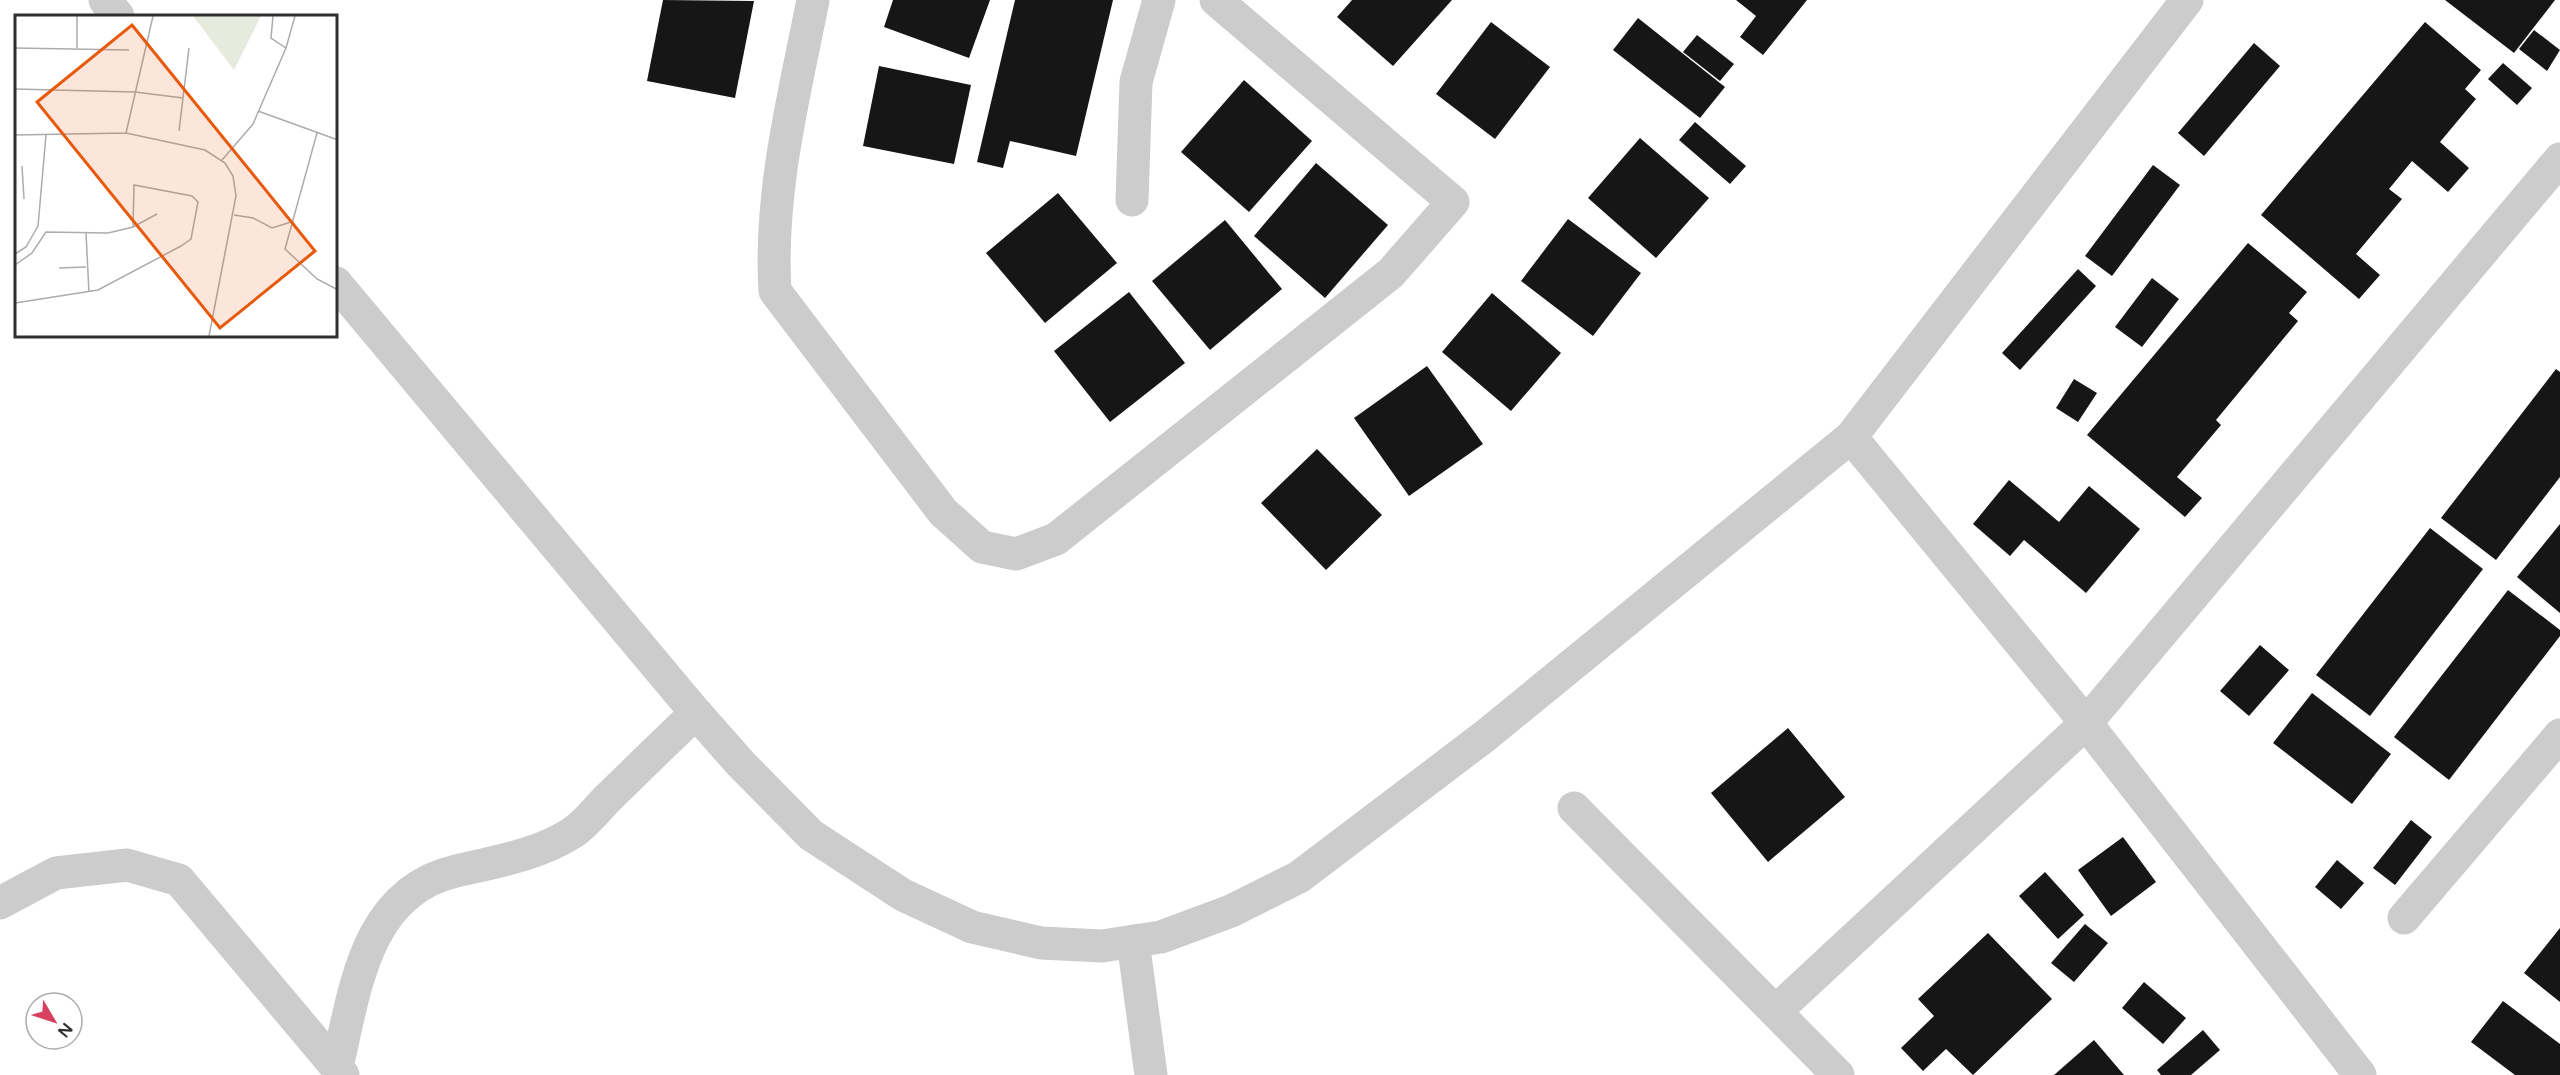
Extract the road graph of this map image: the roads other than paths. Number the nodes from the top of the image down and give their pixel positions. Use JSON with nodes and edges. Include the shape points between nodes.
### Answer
{"nodes":[{"id":1,"x":105,"y":0,"type":"edge"},
{"id":2,"x":813,"y":0,"type":"edge"},
{"id":3,"x":1159,"y":0,"type":"edge"},
{"id":4,"x":1216,"y":0,"type":"edge"},
{"id":5,"x":2187,"y":0,"type":"edge"},
{"id":6,"x":117,"y":15,"type":"edge"},
{"id":7,"x":2560,"y":159,"type":"edge"},
{"id":8,"x":1132,"y":200,"type":"dead end"},
{"id":9,"x":338,"y":286,"type":"edge"},
{"id":10,"x":1851,"y":437,"type":"junction"},
{"id":11,"x":696,"y":713,"type":"junction"},
{"id":12,"x":2086,"y":723,"type":"junction"},
{"id":13,"x":2560,"y":735,"type":"edge"},
{"id":14,"x":1574,"y":808,"type":"dead end"},
{"id":15,"x":0,"y":903,"type":"edge"},
{"id":16,"x":2404,"y":918,"type":"dead end"},
{"id":17,"x":1133,"y":941,"type":"junction"},
{"id":18,"x":1776,"y":1011,"type":"junction"},
{"id":19,"x":340,"y":1071,"type":"edge"},
{"id":20,"x":1151,"y":1075,"type":"edge"},
{"id":21,"x":1838,"y":1075,"type":"edge"},
{"id":22,"x":2360,"y":1075,"type":"edge"}],
"edges":[{"from":1,"to":6,"type":"street"},
{"from":2,"to":4,"type":"street","via":[[777,185],[772,249],[775,291],[943,512],[982,547],[1016,554],[1056,539],[1391,273],[1453,202]]},
{"from":3,"to":8,"type":"street","via":[[1136,82]]},
{"from":5,"to":10,"type":"street"},
{"from":7,"to":12,"type":"street"},
{"from":9,"to":11,"type":"street"},
{"from":10,"to":12,"type":"street"},
{"from":10,"to":17,"type":"street","via":[[1485,736],[1299,877],[1231,911],[1161,936]]},
{"from":11,"to":17,"type":"street","via":[[811,836],[903,895],[972,927],[1041,943],[1102,946]]},
{"from":11,"to":19,"type":"street","via":[[573,833],[517,857],[420,883],[394,907],[372,938],[358,978]]},
{"from":12,"to":18,"type":"street"},
{"from":12,"to":22,"type":"street"},
{"from":13,"to":16,"type":"street"},
{"from":14,"to":18,"type":"street"},
{"from":15,"to":19,"type":"street","via":[[56,873],[127,865],[179,880]]},
{"from":17,"to":20,"type":"street"},
{"from":18,"to":21,"type":"street"}]}
